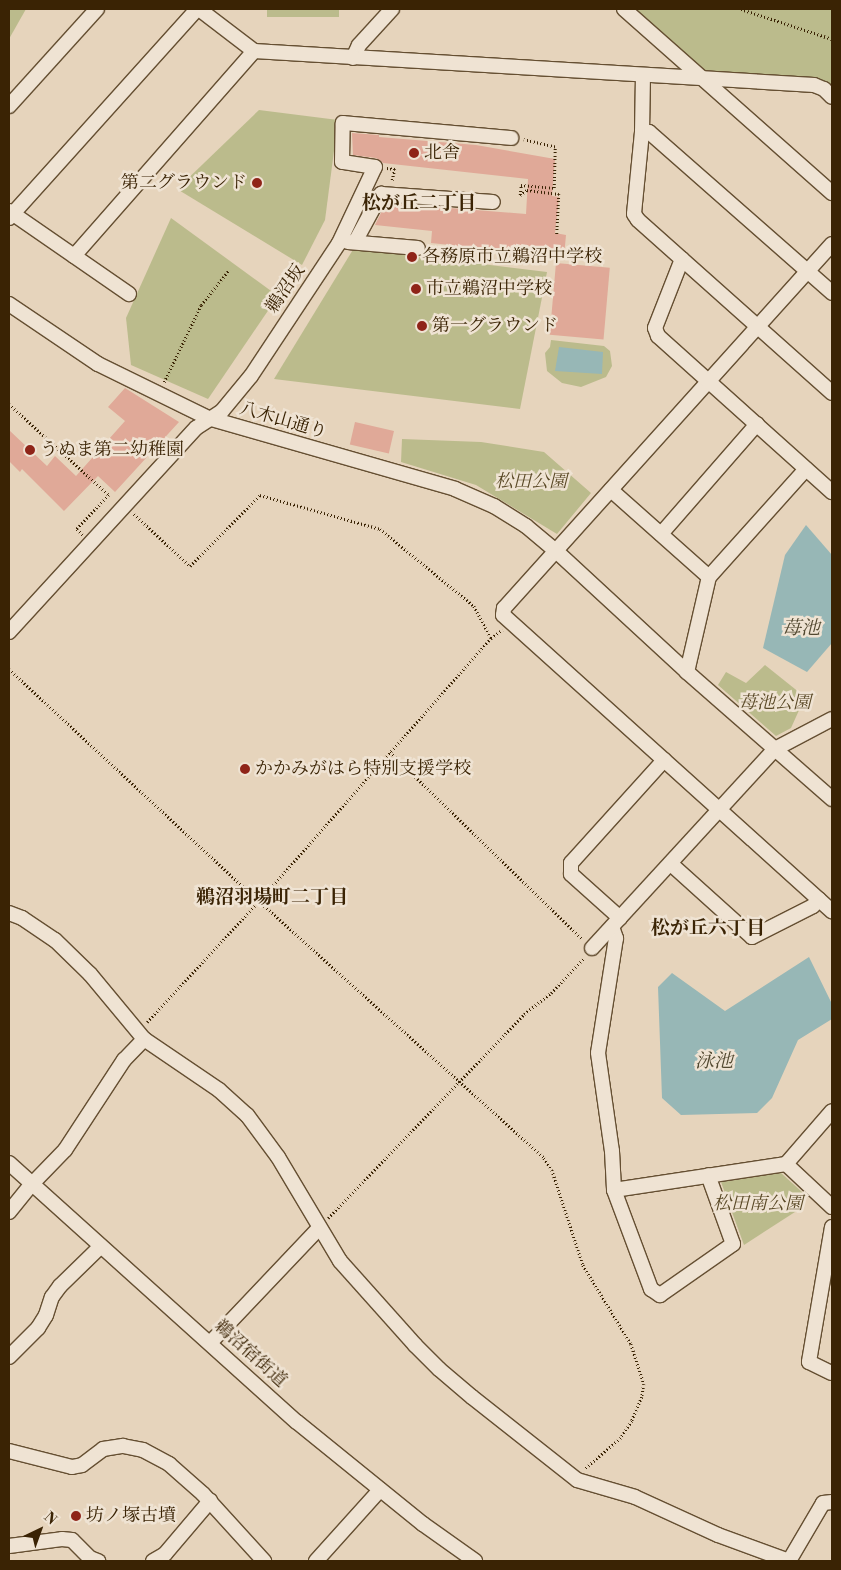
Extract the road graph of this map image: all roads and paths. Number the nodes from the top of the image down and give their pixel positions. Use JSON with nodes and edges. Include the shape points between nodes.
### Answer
{"nodes":[{"id":1,"x":97,"y":9,"type":"edge"},
{"id":2,"x":198,"y":9,"type":"edge"},
{"id":3,"x":392,"y":9,"type":"edge"},
{"id":4,"x":624,"y":9,"type":"edge"},
{"id":5,"x":741,"y":9,"type":"edge"},
{"id":6,"x":832,"y":39,"type":"edge"},
{"id":7,"x":254,"y":51,"type":"junction"},
{"id":8,"x":353,"y":58,"type":"junction"},
{"id":9,"x":644,"y":75,"type":"junction"},
{"id":10,"x":700,"y":78,"type":"junction"},
{"id":11,"x":832,"y":97,"type":"edge"},
{"id":12,"x":9,"y":106,"type":"edge"},
{"id":13,"x":642,"y":132,"type":"junction"},
{"id":14,"x":511,"y":138,"type":"joint"},
{"id":15,"x":395,"y":169,"type":"dead end"},
{"id":16,"x":392,"y":182,"type":"dead end"},
{"id":17,"x":832,"y":193,"type":"edge"},
{"id":18,"x":493,"y":202,"type":"dead end"},
{"id":19,"x":10,"y":214,"type":"edge"},
{"id":20,"x":557,"y":234,"type":"dead end"},
{"id":21,"x":355,"y":242,"type":"junction"},
{"id":22,"x":339,"y":243,"type":"junction"},
{"id":23,"x":832,"y":244,"type":"edge"},
{"id":24,"x":418,"y":248,"type":"dead end"},
{"id":25,"x":74,"y":256,"type":"junction"},
{"id":26,"x":682,"y":259,"type":"junction"},
{"id":27,"x":229,"y":270,"type":"dead end"},
{"id":28,"x":808,"y":271,"type":"junction"},
{"id":29,"x":832,"y":293,"type":"edge"},
{"id":30,"x":130,"y":294,"type":"dead end"},
{"id":31,"x":9,"y":304,"type":"edge"},
{"id":32,"x":758,"y":327,"type":"junction"},
{"id":33,"x":708,"y":381,"type":"junction"},
{"id":34,"x":832,"y":393,"type":"edge"},
{"id":35,"x":158,"y":395,"type":"junction"},
{"id":36,"x":9,"y":404,"type":"edge"},
{"id":37,"x":208,"y":418,"type":"junction"},
{"id":38,"x":757,"y":424,"type":"junction"},
{"id":39,"x":806,"y":469,"type":"junction"},
{"id":40,"x":611,"y":490,"type":"junction"},
{"id":41,"x":832,"y":492,"type":"edge"},
{"id":42,"x":125,"y":505,"type":"junction"},
{"id":43,"x":660,"y":534,"type":"junction"},
{"id":44,"x":91,"y":543,"type":"junction"},
{"id":45,"x":555,"y":550,"type":"junction"},
{"id":46,"x":709,"y":577,"type":"junction"},
{"id":47,"x":9,"y":632,"type":"edge"},
{"id":48,"x":9,"y":669,"type":"edge"},
{"id":49,"x":687,"y":672,"type":"junction"},
{"id":50,"x":832,"y":719,"type":"edge"},
{"id":51,"x":776,"y":749,"type":"junction"},
{"id":52,"x":390,"y":752,"type":"junction"},
{"id":53,"x":664,"y":760,"type":"junction"},
{"id":54,"x":832,"y":800,"type":"edge"},
{"id":55,"x":719,"y":810,"type":"junction"},
{"id":56,"x":671,"y":864,"type":"junction"},
{"id":57,"x":819,"y":899,"type":"junction"},
{"id":58,"x":259,"y":901,"type":"junction"},
{"id":59,"x":832,"y":910,"type":"edge"},
{"id":60,"x":9,"y":912,"type":"edge"},
{"id":61,"x":616,"y":922,"type":"junction"},
{"id":62,"x":592,"y":948,"type":"junction"},
{"id":63,"x":141,"y":1036,"type":"junction"},
{"id":64,"x":459,"y":1082,"type":"junction"},
{"id":65,"x":832,"y":1111,"type":"edge"},
{"id":66,"x":9,"y":1163,"type":"edge"},
{"id":67,"x":786,"y":1164,"type":"junction"},
{"id":68,"x":708,"y":1175,"type":"junction"},
{"id":69,"x":32,"y":1184,"type":"junction"},
{"id":70,"x":614,"y":1190,"type":"junction"},
{"id":71,"x":832,"y":1207,"type":"edge"},
{"id":72,"x":9,"y":1212,"type":"edge"},
{"id":73,"x":832,"y":1227,"type":"edge"},
{"id":74,"x":319,"y":1228,"type":"junction"},
{"id":75,"x":101,"y":1246,"type":"junction"},
{"id":76,"x":210,"y":1343,"type":"junction"},
{"id":77,"x":9,"y":1357,"type":"edge"},
{"id":78,"x":832,"y":1373,"type":"edge"},
{"id":79,"x":9,"y":1451,"type":"edge"},
{"id":80,"x":577,"y":1480,"type":"junction"},
{"id":81,"x":380,"y":1490,"type":"junction"},
{"id":82,"x":210,"y":1501,"type":"junction"},
{"id":83,"x":832,"y":1502,"type":"edge"},
{"id":84,"x":9,"y":1546,"type":"edge"},
{"id":85,"x":98,"y":1561,"type":"edge"},
{"id":86,"x":153,"y":1561,"type":"edge"},
{"id":87,"x":264,"y":1561,"type":"edge"},
{"id":88,"x":316,"y":1561,"type":"edge"},
{"id":89,"x":476,"y":1561,"type":"edge"},
{"id":90,"x":789,"y":1561,"type":"edge"}],
"edges":[{"from":1,"to":12,"type":"street"},
{"from":2,"to":7,"type":"street"},
{"from":2,"to":19,"type":"street"},
{"from":3,"to":8,"type":"street","via":[[359,45]]},
{"from":4,"to":10,"type":"street"},
{"from":5,"to":6,"type":"path"},
{"from":7,"to":8,"type":"street"},
{"from":7,"to":25,"type":"street"},
{"from":8,"to":9,"type":"street"},
{"from":9,"to":10,"type":"street"},
{"from":9,"to":13,"type":"street"},
{"from":10,"to":11,"type":"street","via":[[814,85]]},
{"from":10,"to":17,"type":"street"},
{"from":13,"to":26,"type":"street","via":[[634,214]]},
{"from":13,"to":28,"type":"street","via":[[650,132]]},
{"from":14,"to":20,"type":"path","via":[[555,147],[554,188],[521,185],[520,195],[527,190],[559,194]]},
{"from":14,"to":22,"type":"street","name":"鵜沼坂","via":[[343,123],[342,162],[375,167]]},
{"from":15,"to":16,"type":"path"},
{"from":18,"to":21,"type":"street","via":[[381,194]]},
{"from":19,"to":25,"type":"street"},
{"from":21,"to":22,"type":"street"},
{"from":21,"to":24,"type":"street"},
{"from":22,"to":37,"type":"street","name":"鵜沼坂","via":[[251,376],[222,411]]},
{"from":23,"to":28,"type":"street"},
{"from":25,"to":30,"type":"street"},
{"from":26,"to":32,"type":"street"},
{"from":26,"to":33,"type":"street","via":[[655,328],[658,336]]},
{"from":27,"to":35,"type":"path","via":[[201,305]]},
{"from":28,"to":29,"type":"street"},
{"from":28,"to":32,"type":"street"},
{"from":31,"to":35,"type":"street","name":"八木山通り","via":[[98,364]]},
{"from":32,"to":33,"type":"street"},
{"from":32,"to":34,"type":"street"},
{"from":33,"to":38,"type":"street"},
{"from":33,"to":40,"type":"street"},
{"from":35,"to":37,"type":"street","name":"八木山通り"},
{"from":36,"to":44,"type":"path","via":[[109,495],[77,529]]},
{"from":37,"to":42,"type":"street","name":"鵜沼坂"},
{"from":37,"to":45,"type":"street","name":"八木山通り","via":[[455,489],[494,506]]},
{"from":38,"to":39,"type":"street"},
{"from":38,"to":43,"type":"street"},
{"from":39,"to":41,"type":"street"},
{"from":39,"to":46,"type":"street"},
{"from":40,"to":43,"type":"street"},
{"from":40,"to":45,"type":"street"},
{"from":42,"to":44,"type":"street","name":"鵜沼坂"},
{"from":42,"to":52,"type":"path","via":[[190,566],[260,495],[380,529],[474,606],[491,638]]},
{"from":43,"to":46,"type":"street"},
{"from":44,"to":47,"type":"street","name":"鵜沼坂"},
{"from":45,"to":49,"type":"street","name":"八木山通り"},
{"from":45,"to":53,"type":"street","via":[[504,608],[503,615]]},
{"from":46,"to":49,"type":"street"},
{"from":48,"to":58,"type":"path"},
{"from":49,"to":51,"type":"street","name":"八木山通り"},
{"from":50,"to":51,"type":"street"},
{"from":51,"to":54,"type":"street"},
{"from":51,"to":55,"type":"street"},
{"from":52,"to":58,"type":"path"},
{"from":52,"to":62,"type":"path"},
{"from":53,"to":55,"type":"street"},
{"from":53,"to":61,"type":"street","via":[[571,863],[571,874]]},
{"from":55,"to":56,"type":"street"},
{"from":55,"to":57,"type":"street"},
{"from":56,"to":57,"type":"street","via":[[752,937],[812,906]]},
{"from":56,"to":61,"type":"street"},
{"from":57,"to":59,"type":"street"},
{"from":58,"to":63,"type":"path"},
{"from":58,"to":64,"type":"path"},
{"from":60,"to":63,"type":"street","via":[[55,940],[90,974]]},
{"from":61,"to":62,"type":"street"},
{"from":61,"to":70,"type":"street","via":[[598,1053],[612,1151]]},
{"from":62,"to":64,"type":"path","via":[[551,993],[524,1014]]},
{"from":63,"to":69,"type":"street","via":[[65,1150]]},
{"from":63,"to":74,"type":"street","via":[[219,1090],[247,1115],[278,1157]]},
{"from":64,"to":74,"type":"path"},
{"from":64,"to":80,"type":"path","via":[[544,1158],[552,1170],[583,1265],[631,1344],[644,1384],[632,1421],[621,1438]]},
{"from":65,"to":67,"type":"street"},
{"from":66,"to":69,"type":"street","name":"鵜沼宿街道"},
{"from":67,"to":68,"type":"street"},
{"from":67,"to":71,"type":"street"},
{"from":68,"to":70,"type":"street"},
{"from":68,"to":70,"type":"street","via":[[734,1244],[660,1295],[651,1289]]},
{"from":69,"to":72,"type":"street"},
{"from":69,"to":75,"type":"street","name":"鵜沼宿街道"},
{"from":73,"to":78,"type":"street","via":[[809,1362]]},
{"from":74,"to":76,"type":"street"},
{"from":74,"to":80,"type":"street","via":[[340,1261],[439,1369]]},
{"from":75,"to":76,"type":"street","name":"鵜沼宿街道"},
{"from":75,"to":77,"type":"street","via":[[60,1286],[38,1328]]},
{"from":76,"to":81,"type":"street","name":"鵜沼宿街道","via":[[296,1422]]},
{"from":79,"to":82,"type":"street","via":[[72,1467],[82,1466],[103,1449],[123,1446],[143,1450],[169,1464]]},
{"from":80,"to":90,"type":"street","via":[[635,1497],[718,1535]]},
{"from":81,"to":88,"type":"street"},
{"from":81,"to":89,"type":"street","name":"鵜沼宿街道"},
{"from":82,"to":86,"type":"street","via":[[174,1544]]},
{"from":82,"to":87,"type":"street"},
{"from":83,"to":90,"type":"street","via":[[823,1503]]},
{"from":84,"to":85,"type":"street","via":[[62,1538],[72,1540],[90,1558]]}]}
